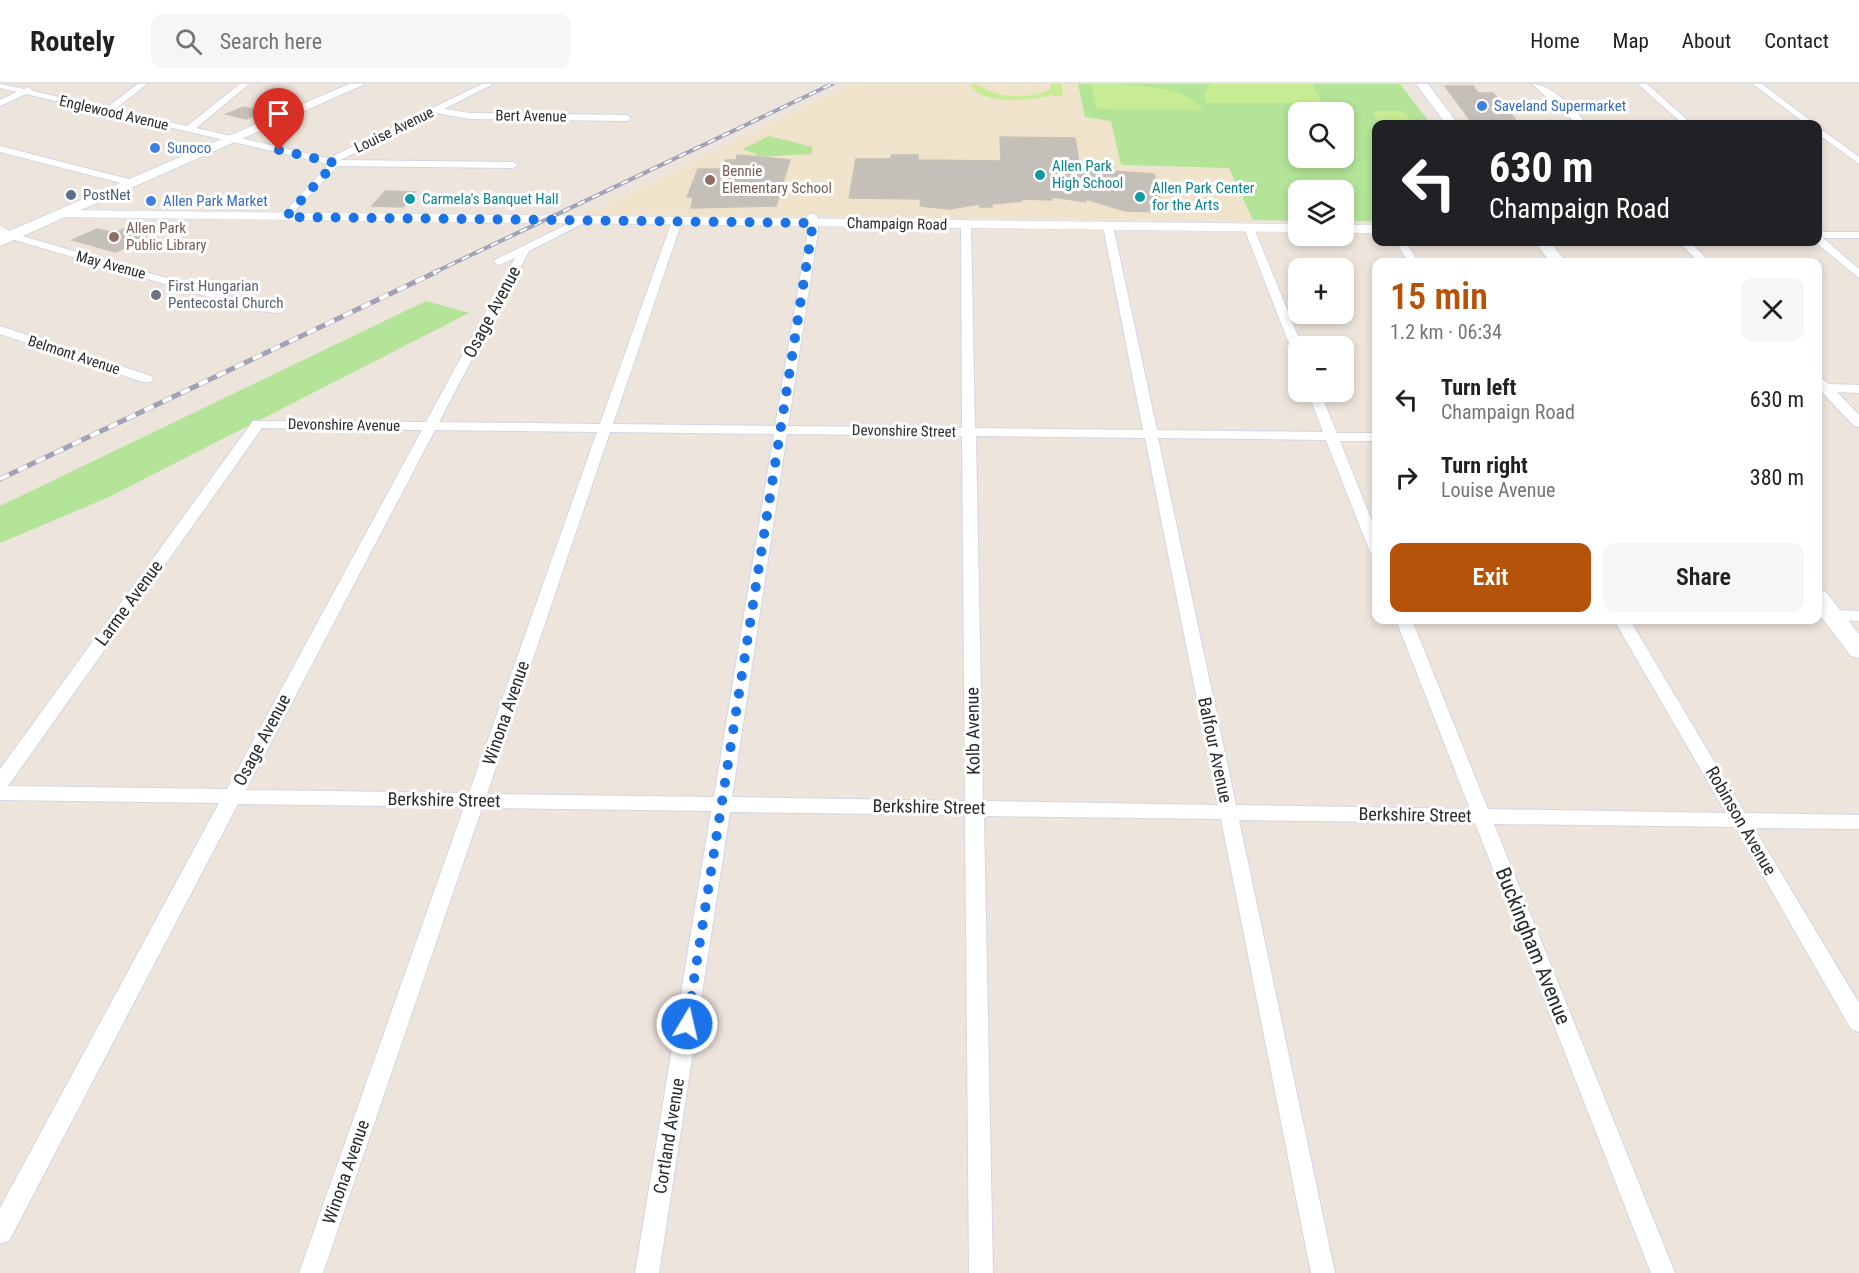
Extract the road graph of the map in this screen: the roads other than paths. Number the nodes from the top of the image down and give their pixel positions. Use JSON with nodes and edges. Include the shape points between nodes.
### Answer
{"nodes":[{"id":1,"x":36,"y":84,"type":"edge"},
{"id":2,"x":143,"y":84,"type":"edge"},
{"id":3,"x":245,"y":84,"type":"edge"},
{"id":4,"x":359,"y":84,"type":"edge"},
{"id":5,"x":465,"y":84,"type":"edge"},
{"id":6,"x":1422,"y":84,"type":"edge"},
{"id":7,"x":1536,"y":84,"type":"edge"},
{"id":8,"x":1642,"y":84,"type":"edge"},
{"id":9,"x":1757,"y":84,"type":"edge"},
{"id":10,"x":0,"y":86,"type":"edge"},
{"id":11,"x":486,"y":86,"type":"edge"},
{"id":12,"x":27,"y":92,"type":"junction"},
{"id":13,"x":0,"y":103,"type":"edge"},
{"id":14,"x":435,"y":110,"type":"junction"},
{"id":15,"x":106,"y":112,"type":"junction"},
{"id":16,"x":627,"y":118,"type":"dead end"},
{"id":17,"x":1449,"y":120,"type":"edge"},
{"id":18,"x":1578,"y":120,"type":"edge"},
{"id":19,"x":1683,"y":120,"type":"edge"},
{"id":20,"x":1805,"y":120,"type":"edge"},
{"id":21,"x":187,"y":130,"type":"junction"},
{"id":22,"x":1822,"y":133,"type":"edge"},
{"id":23,"x":231,"y":140,"type":"junction"},
{"id":24,"x":0,"y":149,"type":"edge"},
{"id":25,"x":1859,"y":161,"type":"edge"},
{"id":26,"x":335,"y":163,"type":"junction"},
{"id":27,"x":513,"y":165,"type":"dead end"},
{"id":28,"x":133,"y":183,"type":"junction"},
{"id":29,"x":62,"y":214,"type":"junction"},
{"id":30,"x":286,"y":217,"type":"junction"},
{"id":31,"x":813,"y":219,"type":"junction"},
{"id":32,"x":582,"y":220,"type":"junction"},
{"id":33,"x":677,"y":221,"type":"junction"},
{"id":34,"x":966,"y":225,"type":"junction"},
{"id":35,"x":1108,"y":226,"type":"junction"},
{"id":36,"x":1249,"y":228,"type":"junction"},
{"id":37,"x":1288,"y":228,"type":"edge"},
{"id":38,"x":1354,"y":229,"type":"edge"},
{"id":39,"x":1372,"y":229,"type":"edge"},
{"id":40,"x":1859,"y":235,"type":"edge"},
{"id":41,"x":4,"y":236,"type":"edge"},
{"id":42,"x":1822,"y":237,"type":"edge"},
{"id":43,"x":1822,"y":241,"type":"edge"},
{"id":44,"x":1545,"y":246,"type":"edge"},
{"id":45,"x":1688,"y":246,"type":"edge"},
{"id":46,"x":525,"y":249,"type":"junction"},
{"id":47,"x":1555,"y":258,"type":"edge"},
{"id":48,"x":1700,"y":258,"type":"edge"},
{"id":49,"x":499,"y":262,"type":"dead end"},
{"id":50,"x":1859,"y":275,"type":"edge"},
{"id":51,"x":279,"y":310,"type":"dead end"},
{"id":52,"x":0,"y":330,"type":"edge"},
{"id":53,"x":1292,"y":336,"type":"edge"},
{"id":54,"x":147,"y":379,"type":"dead end"},
{"id":55,"x":1822,"y":386,"type":"edge"},
{"id":56,"x":1822,"y":387,"type":"edge"},
{"id":57,"x":1859,"y":389,"type":"edge"},
{"id":58,"x":1318,"y":402,"type":"edge"},
{"id":59,"x":1859,"y":423,"type":"edge"},
{"id":60,"x":258,"y":424,"type":"joint"},
{"id":61,"x":431,"y":426,"type":"junction"},
{"id":62,"x":604,"y":428,"type":"junction"},
{"id":63,"x":782,"y":430,"type":"junction"},
{"id":64,"x":968,"y":432,"type":"junction"},
{"id":65,"x":1150,"y":434,"type":"junction"},
{"id":66,"x":1331,"y":436,"type":"junction"},
{"id":67,"x":1372,"y":437,"type":"edge"},
{"id":68,"x":1372,"y":539,"type":"edge"},
{"id":69,"x":1822,"y":602,"type":"edge"},
{"id":70,"x":1832,"y":615,"type":"junction"},
{"id":71,"x":1859,"y":616,"type":"edge"},
{"id":72,"x":1406,"y":624,"type":"edge"},
{"id":73,"x":1624,"y":624,"type":"edge"},
{"id":74,"x":1859,"y":650,"type":"edge"},
{"id":75,"x":0,"y":783,"type":"edge"},
{"id":76,"x":0,"y":793,"type":"edge"},
{"id":77,"x":231,"y":797,"type":"junction"},
{"id":78,"x":476,"y":800,"type":"junction"},
{"id":79,"x":722,"y":804,"type":"junction"},
{"id":80,"x":974,"y":808,"type":"junction"},
{"id":81,"x":1228,"y":812,"type":"junction"},
{"id":82,"x":1481,"y":816,"type":"junction"},
{"id":83,"x":1740,"y":820,"type":"junction"},
{"id":84,"x":1859,"y":822,"type":"edge"},
{"id":85,"x":1859,"y":1022,"type":"edge"},
{"id":86,"x":0,"y":1232,"type":"edge"},
{"id":87,"x":311,"y":1273,"type":"edge"},
{"id":88,"x":647,"y":1273,"type":"edge"},
{"id":89,"x":981,"y":1273,"type":"edge"},
{"id":90,"x":1323,"y":1273,"type":"edge"},
{"id":91,"x":1663,"y":1273,"type":"edge"}],
"edges":[{"from":1,"to":12,"type":"street"},
{"from":2,"to":15,"type":"street"},
{"from":3,"to":21,"type":"street"},
{"from":4,"to":23,"type":"main road"},
{"from":5,"to":11,"type":"street"},
{"from":6,"to":17,"type":"main road"},
{"from":7,"to":18,"type":"street"},
{"from":8,"to":19,"type":"street"},
{"from":9,"to":20,"type":"street"},
{"from":10,"to":12,"type":"street","name":"Englewood Avenue"},
{"from":11,"to":14,"type":"street","name":"Louise Avenue"},
{"from":12,"to":13,"type":"street"},
{"from":12,"to":15,"type":"street","name":"Englewood Avenue"},
{"from":14,"to":16,"type":"street","name":"Bert Avenue","via":[[470,116]]},
{"from":14,"to":26,"type":"street","name":"Louise Avenue","via":[[336,158]]},
{"from":15,"to":21,"type":"street","name":"Englewood Avenue"},
{"from":21,"to":23,"type":"street","name":"Englewood Avenue"},
{"from":22,"to":25,"type":"street"},
{"from":23,"to":26,"type":"street","name":"Englewood Avenue"},
{"from":23,"to":28,"type":"main road"},
{"from":24,"to":28,"type":"street"},
{"from":26,"to":27,"type":"street","name":"Englewood Avenue"},
{"from":26,"to":30,"type":"street","name":"Louise Avenue"},
{"from":28,"to":29,"type":"main road"},
{"from":29,"to":30,"type":"street","name":"Champaign Road"},
{"from":29,"to":41,"type":"main road"},
{"from":30,"to":32,"type":"street","name":"Champaign Road"},
{"from":31,"to":33,"type":"street","name":"Champaign Road"},
{"from":31,"to":34,"type":"street","name":"Champaign Road"},
{"from":31,"to":63,"type":"street","name":"Cortland Avenue"},
{"from":32,"to":33,"type":"street","name":"Champaign Road"},
{"from":32,"to":46,"type":"street","name":"Osage Avenue"},
{"from":33,"to":62,"type":"street","name":"Winona Avenue"},
{"from":34,"to":35,"type":"street","name":"Champaign Road"},
{"from":34,"to":64,"type":"street","name":"Kolb Avenue"},
{"from":35,"to":36,"type":"street","name":"Champaign Road"},
{"from":35,"to":65,"type":"street","name":"Balfour Avenue"},
{"from":36,"to":37,"type":"street","name":"Champaign Road"},
{"from":36,"to":53,"type":"street"},
{"from":38,"to":39,"type":"street"},
{"from":40,"to":42,"type":"street"},
{"from":41,"to":51,"type":"street","name":"May Avenue","via":[[261,309]]},
{"from":43,"to":50,"type":"street"},
{"from":44,"to":47,"type":"main road"},
{"from":45,"to":48,"type":"street"},
{"from":46,"to":49,"type":"street","name":"Osage Avenue"},
{"from":46,"to":61,"type":"street","name":"Osage Avenue"},
{"from":52,"to":54,"type":"street","name":"Belmont Avenue"},
{"from":55,"to":57,"type":"street"},
{"from":56,"to":59,"type":"street"},
{"from":58,"to":66,"type":"street"},
{"from":60,"to":61,"type":"street","name":"Devonshire Avenue"},
{"from":60,"to":75,"type":"street","name":"Larme Avenue"},
{"from":61,"to":62,"type":"street","name":"Devonshire Street"},
{"from":61,"to":77,"type":"street","name":"Osage Avenue"},
{"from":62,"to":63,"type":"street","name":"Devonshire Street"},
{"from":62,"to":78,"type":"street","name":"Winona Avenue"},
{"from":63,"to":64,"type":"street","name":"Devonshire Street"},
{"from":63,"to":79,"type":"street","name":"Cortland Avenue"},
{"from":64,"to":65,"type":"street","name":"Devonshire Street"},
{"from":64,"to":80,"type":"street","name":"Kolb Avenue"},
{"from":65,"to":66,"type":"street","name":"Devonshire Street"},
{"from":65,"to":81,"type":"street","name":"Balfour Avenue"},
{"from":66,"to":67,"type":"street","name":"Devonshire Street"},
{"from":66,"to":68,"type":"street"},
{"from":69,"to":70,"type":"main road"},
{"from":70,"to":71,"type":"street"},
{"from":70,"to":74,"type":"main road"},
{"from":72,"to":82,"type":"street","name":"Buckingham Avenue"},
{"from":73,"to":83,"type":"street","name":"Robinson Avenue"},
{"from":76,"to":77,"type":"street","name":"Berkshire Street"},
{"from":77,"to":78,"type":"street","name":"Berkshire Street"},
{"from":77,"to":86,"type":"street","name":"Osage Avenue"},
{"from":78,"to":79,"type":"street","name":"Berkshire Street"},
{"from":78,"to":87,"type":"street","name":"Winona Avenue"},
{"from":79,"to":80,"type":"street","name":"Berkshire Street"},
{"from":79,"to":88,"type":"street","name":"Cortland Avenue"},
{"from":80,"to":81,"type":"street","name":"Berkshire Street"},
{"from":80,"to":89,"type":"street","name":"Kolb Avenue"},
{"from":81,"to":82,"type":"street","name":"Berkshire Street"},
{"from":81,"to":90,"type":"street","name":"Balfour Avenue"},
{"from":82,"to":83,"type":"street","name":"Berkshire Street"},
{"from":82,"to":91,"type":"street","name":"Buckingham Avenue"},
{"from":83,"to":84,"type":"street","name":"Berkshire Street"},
{"from":83,"to":85,"type":"street","name":"Robinson Avenue"}]}
